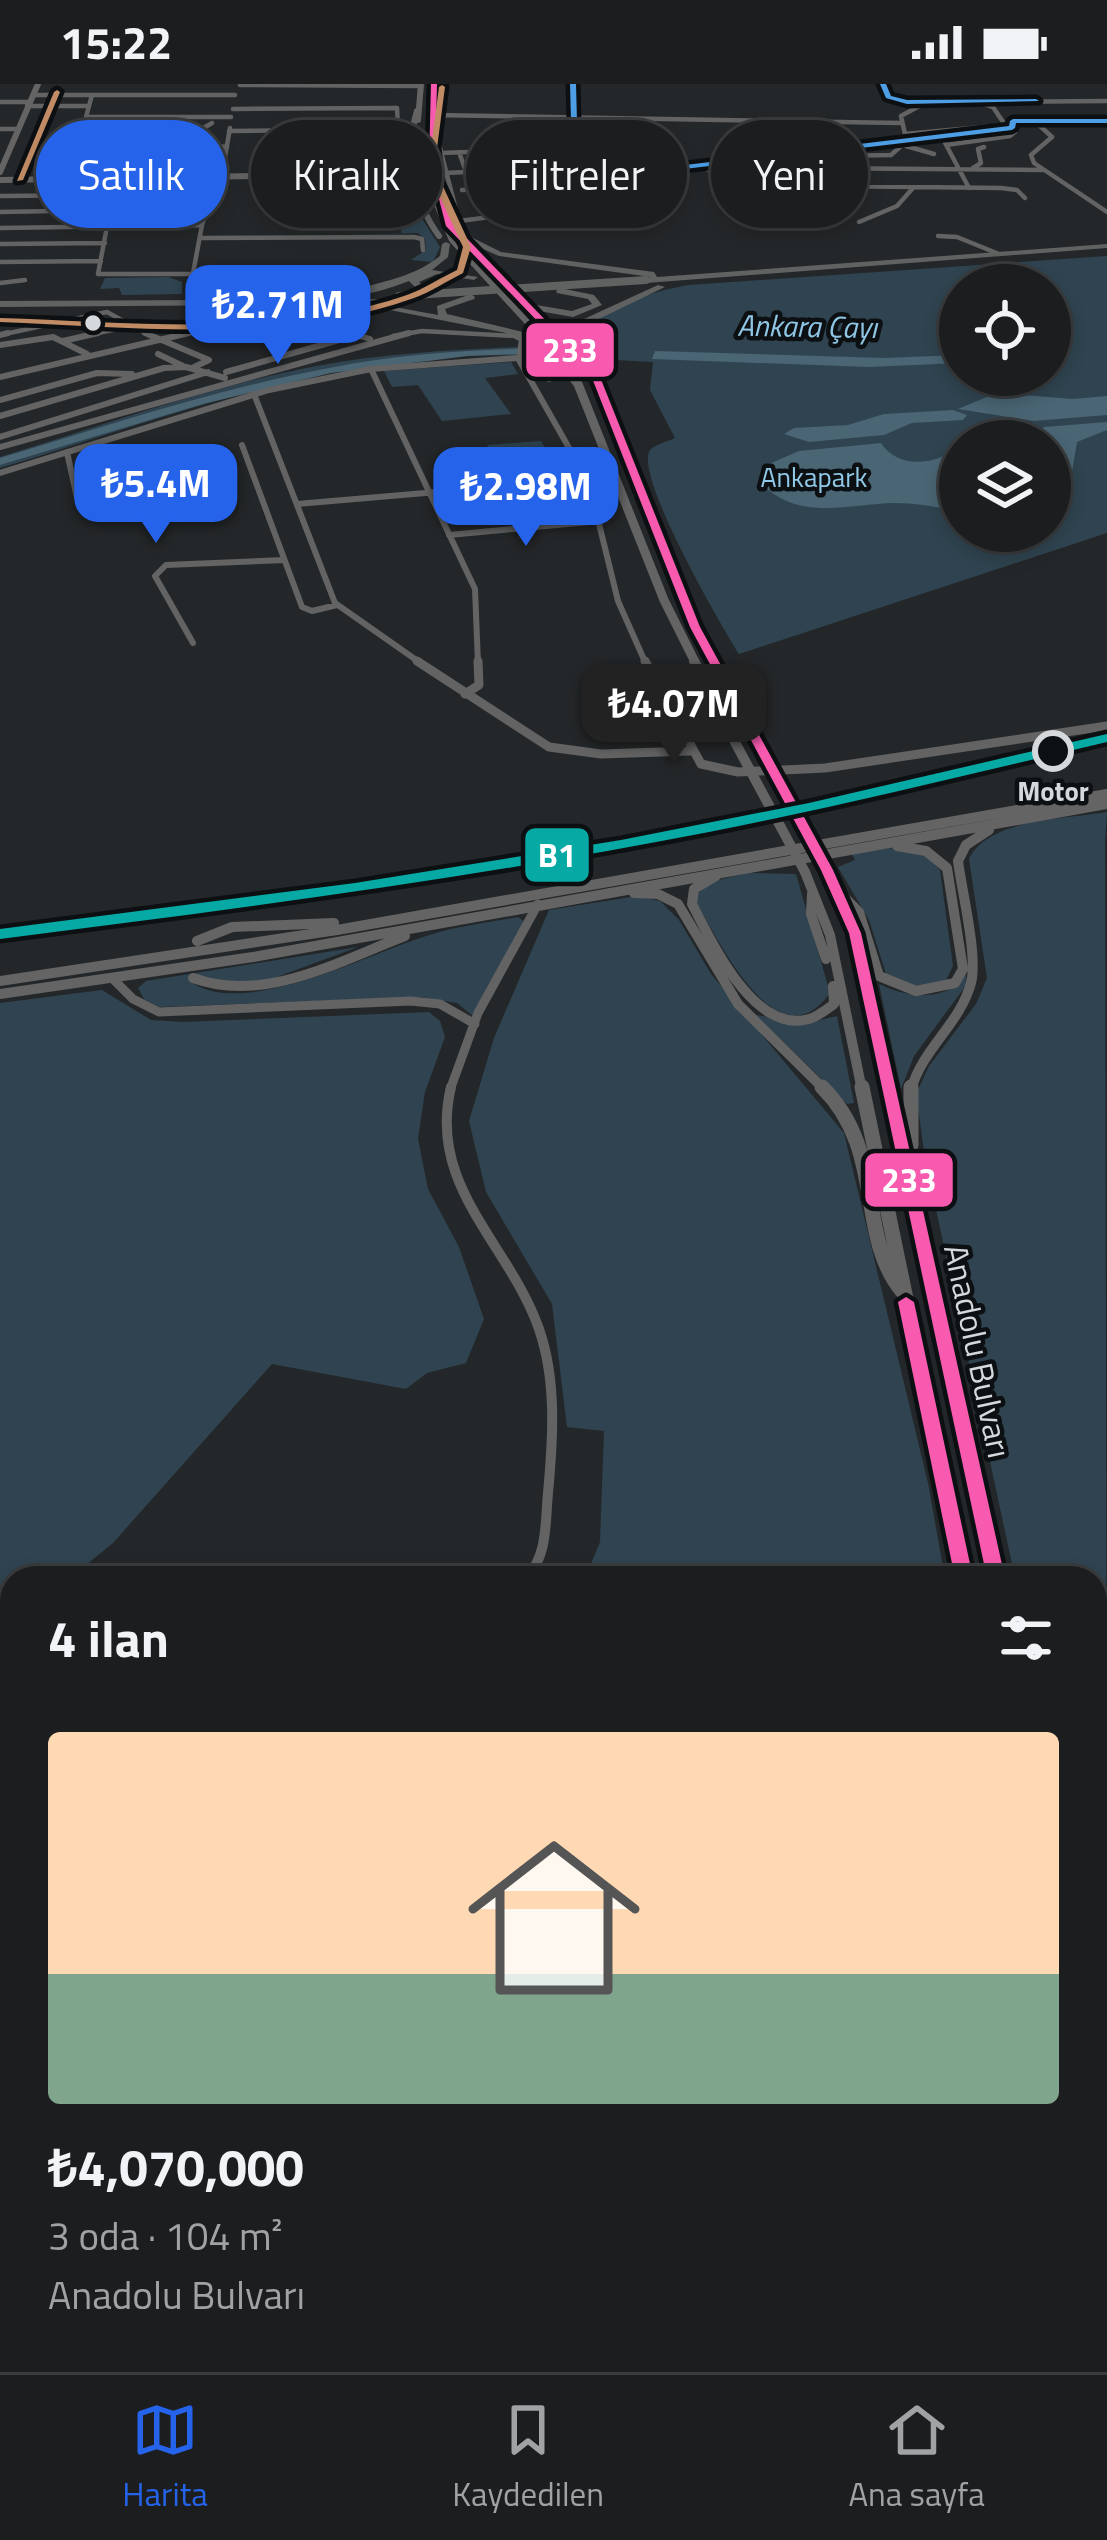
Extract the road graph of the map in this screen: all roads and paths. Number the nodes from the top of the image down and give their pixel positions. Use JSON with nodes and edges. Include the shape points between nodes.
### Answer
{"nodes":[{"id":1,"x":38,"y":84,"type":"edge"},
{"id":2,"x":240,"y":84,"type":"edge"},
{"id":3,"x":434,"y":84,"type":"edge"},
{"id":4,"x":573,"y":84,"type":"edge"},
{"id":5,"x":883,"y":84,"type":"edge"},
{"id":6,"x":376,"y":85,"type":"edge"},
{"id":7,"x":420,"y":85,"type":"edge"},
{"id":8,"x":92,"y":95,"type":"junction"},
{"id":9,"x":235,"y":95,"type":"junction"},
{"id":10,"x":30,"y":101,"type":"junction"},
{"id":11,"x":0,"y":102,"type":"edge"},
{"id":12,"x":1003,"y":104,"type":"junction"},
{"id":13,"x":1107,"y":104,"type":"edge"},
{"id":14,"x":89,"y":106,"type":"junction"},
{"id":15,"x":1041,"y":106,"type":"junction"},
{"id":16,"x":1092,"y":106,"type":"junction"},
{"id":17,"x":993,"y":107,"type":"junction"},
{"id":18,"x":1022,"y":112,"type":"dead end"},
{"id":19,"x":432,"y":117,"type":"junction"},
{"id":20,"x":1099,"y":117,"type":"dead end"},
{"id":21,"x":1066,"y":118,"type":"dead end"},
{"id":22,"x":313,"y":119,"type":"junction"},
{"id":23,"x":231,"y":120,"type":"junction"},
{"id":24,"x":341,"y":120,"type":"edge"},
{"id":25,"x":398,"y":120,"type":"edge"},
{"id":26,"x":413,"y":120,"type":"edge"},
{"id":27,"x":432,"y":120,"type":"edge"},
{"id":28,"x":433,"y":120,"type":"edge"},
{"id":29,"x":538,"y":120,"type":"edge"},
{"id":30,"x":574,"y":120,"type":"edge"},
{"id":31,"x":1107,"y":121,"type":"edge"},
{"id":32,"x":687,"y":122,"type":"edge"},
{"id":33,"x":901,"y":123,"type":"junction"},
{"id":34,"x":1040,"y":124,"type":"dead end"},
{"id":35,"x":1012,"y":125,"type":"junction"},
{"id":36,"x":16,"y":128,"type":"junction"},
{"id":37,"x":0,"y":129,"type":"edge"},
{"id":38,"x":942,"y":142,"type":"junction"},
{"id":39,"x":227,"y":147,"type":"edge"},
{"id":40,"x":984,"y":147,"type":"dead end"},
{"id":41,"x":912,"y":150,"type":"junction"},
{"id":42,"x":459,"y":152,"type":"junction"},
{"id":43,"x":466,"y":152,"type":"edge"},
{"id":44,"x":442,"y":153,"type":"edge"},
{"id":45,"x":934,"y":154,"type":"dead end"},
{"id":46,"x":868,"y":155,"type":"edge"},
{"id":47,"x":3,"y":158,"type":"edge"},
{"id":48,"x":911,"y":162,"type":"dead end"},
{"id":49,"x":701,"y":165,"type":"junction"},
{"id":50,"x":687,"y":167,"type":"edge"},
{"id":51,"x":868,"y":168,"type":"edge"},
{"id":52,"x":900,"y":169,"type":"junction"},
{"id":53,"x":959,"y":169,"type":"junction"},
{"id":54,"x":970,"y":169,"type":"junction"},
{"id":55,"x":711,"y":170,"type":"edge"},
{"id":56,"x":1043,"y":170,"type":"junction"},
{"id":57,"x":442,"y":171,"type":"edge"},
{"id":58,"x":462,"y":172,"type":"junction"},
{"id":59,"x":466,"y":172,"type":"edge"},
{"id":60,"x":0,"y":176,"type":"edge"},
{"id":61,"x":36,"y":176,"type":"edge"},
{"id":62,"x":36,"y":177,"type":"edge"},
{"id":63,"x":466,"y":180,"type":"edge"},
{"id":64,"x":868,"y":187,"type":"edge"},
{"id":65,"x":913,"y":188,"type":"junction"},
{"id":66,"x":969,"y":188,"type":"junction"},
{"id":67,"x":462,"y":190,"type":"dead end"},
{"id":68,"x":466,"y":190,"type":"edge"},
{"id":69,"x":442,"y":194,"type":"edge"},
{"id":70,"x":0,"y":196,"type":"edge"},
{"id":71,"x":36,"y":196,"type":"edge"},
{"id":72,"x":1025,"y":199,"type":"dead end"},
{"id":73,"x":36,"y":211,"type":"edge"},
{"id":74,"x":0,"y":212,"type":"edge"},
{"id":75,"x":1107,"y":212,"type":"edge"},
{"id":76,"x":868,"y":219,"type":"edge"},
{"id":77,"x":36,"y":227,"type":"edge"},
{"id":78,"x":0,"y":228,"type":"edge"},
{"id":79,"x":108,"y":228,"type":"edge"},
{"id":80,"x":202,"y":228,"type":"edge"},
{"id":81,"x":442,"y":228,"type":"edge"},
{"id":82,"x":470,"y":228,"type":"edge"},
{"id":83,"x":462,"y":233,"type":"junction"},
{"id":84,"x":938,"y":236,"type":"dead end"},
{"id":85,"x":200,"y":238,"type":"junction"},
{"id":86,"x":444,"y":238,"type":"junction"},
{"id":87,"x":105,"y":243,"type":"junction"},
{"id":88,"x":0,"y":244,"type":"edge"},
{"id":89,"x":1107,"y":248,"type":"edge"},
{"id":90,"x":423,"y":250,"type":"dead end"},
{"id":91,"x":999,"y":254,"type":"junction"},
{"id":92,"x":101,"y":261,"type":"junction"},
{"id":93,"x":0,"y":262,"type":"edge"},
{"id":94,"x":781,"y":271,"type":"junction"},
{"id":95,"x":191,"y":274,"type":"junction"},
{"id":96,"x":505,"y":275,"type":"junction"},
{"id":97,"x":474,"y":277,"type":"junction"},
{"id":98,"x":736,"y":278,"type":"junction"},
{"id":99,"x":25,"y":280,"type":"dead end"},
{"id":100,"x":648,"y":282,"type":"junction"},
{"id":101,"x":0,"y":284,"type":"edge"},
{"id":102,"x":535,"y":288,"type":"junction"},
{"id":103,"x":560,"y":291,"type":"junction"},
{"id":104,"x":484,"y":292,"type":"junction"},
{"id":105,"x":471,"y":297,"type":"junction"},
{"id":106,"x":400,"y":298,"type":"junction"},
{"id":107,"x":188,"y":299,"type":"junction"},
{"id":108,"x":299,"y":299,"type":"junction"},
{"id":109,"x":0,"y":302,"type":"edge"},
{"id":110,"x":328,"y":303,"type":"junction"},
{"id":111,"x":502,"y":307,"type":"junction"},
{"id":112,"x":536,"y":308,"type":"junction"},
{"id":113,"x":131,"y":326,"type":"junction"},
{"id":114,"x":203,"y":330,"type":"dead end"},
{"id":115,"x":0,"y":335,"type":"edge"},
{"id":116,"x":531,"y":335,"type":"junction"},
{"id":117,"x":373,"y":340,"type":"junction"},
{"id":118,"x":63,"y":341,"type":"junction"},
{"id":119,"x":159,"y":341,"type":"junction"},
{"id":120,"x":0,"y":345,"type":"edge"},
{"id":121,"x":545,"y":345,"type":"junction"},
{"id":122,"x":570,"y":351,"type":"junction"},
{"id":123,"x":89,"y":355,"type":"junction"},
{"id":124,"x":158,"y":355,"type":"dead end"},
{"id":125,"x":519,"y":358,"type":"junction"},
{"id":126,"x":189,"y":368,"type":"junction"},
{"id":127,"x":371,"y":369,"type":"junction"},
{"id":128,"x":571,"y":372,"type":"junction"},
{"id":129,"x":213,"y":374,"type":"junction"},
{"id":130,"x":141,"y":375,"type":"junction"},
{"id":131,"x":229,"y":379,"type":"junction"},
{"id":132,"x":549,"y":379,"type":"junction"},
{"id":133,"x":0,"y":380,"type":"edge"},
{"id":134,"x":529,"y":380,"type":"junction"},
{"id":135,"x":578,"y":384,"type":"junction"},
{"id":136,"x":535,"y":394,"type":"junction"},
{"id":137,"x":255,"y":395,"type":"junction"},
{"id":138,"x":3,"y":399,"type":"edge"},
{"id":139,"x":0,"y":416,"type":"edge"},
{"id":140,"x":0,"y":437,"type":"edge"},
{"id":141,"x":242,"y":445,"type":"dead end"},
{"id":142,"x":0,"y":447,"type":"edge"},
{"id":143,"x":68,"y":453,"type":"junction"},
{"id":144,"x":0,"y":472,"type":"edge"},
{"id":145,"x":587,"y":479,"type":"junction"},
{"id":146,"x":429,"y":493,"type":"junction"},
{"id":147,"x":77,"y":498,"type":"dead end"},
{"id":148,"x":297,"y":504,"type":"junction"},
{"id":149,"x":600,"y":521,"type":"junction"},
{"id":150,"x":449,"y":535,"type":"junction"},
{"id":151,"x":284,"y":560,"type":"junction"},
{"id":152,"x":338,"y":605,"type":"junction"},
{"id":153,"x":193,"y":643,"type":"dead end"},
{"id":154,"x":465,"y":694,"type":"junction"},
{"id":155,"x":1107,"y":726,"type":"edge"},
{"id":156,"x":690,"y":751,"type":"junction"},
{"id":157,"x":1107,"y":791,"type":"edge"},
{"id":158,"x":1102,"y":806,"type":"edge"},
{"id":159,"x":856,"y":847,"type":"junction"},
{"id":160,"x":746,"y":865,"type":"junction"},
{"id":161,"x":812,"y":889,"type":"junction"},
{"id":162,"x":836,"y":889,"type":"junction"},
{"id":163,"x":587,"y":895,"type":"junction"},
{"id":164,"x":538,"y":904,"type":"junction"},
{"id":165,"x":458,"y":907,"type":"junction"},
{"id":166,"x":450,"y":920,"type":"junction"},
{"id":167,"x":197,"y":941,"type":"dead end"},
{"id":168,"x":193,"y":978,"type":"dead end"},
{"id":169,"x":113,"y":979,"type":"junction"},
{"id":170,"x":0,"y":981,"type":"edge"},
{"id":171,"x":0,"y":994,"type":"edge"},
{"id":172,"x":475,"y":1024,"type":"junction"},
{"id":173,"x":908,"y":1167,"type":"junction"},
{"id":174,"x":905,"y":1294,"type":"junction"},
{"id":175,"x":538,"y":1566,"type":"edge"},
{"id":176,"x":962,"y":1566,"type":"edge"},
{"id":177,"x":993,"y":1566,"type":"edge"}],
"edges":[{"from":1,"to":10,"type":"main road"},
{"from":2,"to":6,"type":"street"},
{"from":2,"to":9,"type":"street"},
{"from":3,"to":19,"type":"main road","name":"Anadolu Bulvarı"},
{"from":4,"to":30,"type":"street"},
{"from":5,"to":12,"type":"street","via":[[898,100]]},
{"from":6,"to":7,"type":"street"},
{"from":7,"to":26,"type":"main road"},
{"from":8,"to":9,"type":"street"},
{"from":8,"to":10,"type":"street"},
{"from":8,"to":14,"type":"street"},
{"from":9,"to":23,"type":"street"},
{"from":10,"to":11,"type":"street"},
{"from":10,"to":14,"type":"street"},
{"from":10,"to":36,"type":"main road"},
{"from":12,"to":13,"type":"street"},
{"from":12,"to":17,"type":"street"},
{"from":12,"to":35,"type":"street"},
{"from":13,"to":16,"type":"street"},
{"from":14,"to":23,"type":"street","via":[[86,117]]},
{"from":15,"to":16,"type":"street"},
{"from":15,"to":18,"type":"street","via":[[1019,106]]},
{"from":15,"to":21,"type":"street","via":[[1049,117]]},
{"from":16,"to":20,"type":"street"},
{"from":17,"to":33,"type":"street","via":[[923,104]]},
{"from":17,"to":33,"type":"street","via":[[1005,125],[919,135],[905,134]]},
{"from":19,"to":27,"type":"main road","name":"Anadolu Bulvarı"},
{"from":19,"to":28,"type":"main road"},
{"from":19,"to":29,"type":"street"},
{"from":22,"to":23,"type":"street"},
{"from":22,"to":23,"type":"street"},
{"from":22,"to":24,"type":"street"},
{"from":22,"to":25,"type":"street","via":[[398,107]]},
{"from":23,"to":39,"type":"street"},
{"from":31,"to":35,"type":"street"},
{"from":32,"to":33,"type":"street"},
{"from":34,"to":56,"type":"street","via":[[1052,137],[1031,155]]},
{"from":35,"to":38,"type":"street","via":[[1010,136]]},
{"from":36,"to":37,"type":"street"},
{"from":36,"to":47,"type":"main road"},
{"from":38,"to":41,"type":"street"},
{"from":38,"to":49,"type":"street"},
{"from":38,"to":53,"type":"street"},
{"from":40,"to":54,"type":"street","via":[[981,163]]},
{"from":41,"to":45,"type":"street"},
{"from":41,"to":46,"type":"street"},
{"from":42,"to":43,"type":"street"},
{"from":42,"to":44,"type":"street"},
{"from":42,"to":58,"type":"street"},
{"from":47,"to":60,"type":"main road"},
{"from":48,"to":52,"type":"street","via":[[896,162]]},
{"from":49,"to":50,"type":"street"},
{"from":49,"to":55,"type":"street"},
{"from":51,"to":52,"type":"street"},
{"from":52,"to":53,"type":"street"},
{"from":52,"to":65,"type":"street"},
{"from":53,"to":54,"type":"street"},
{"from":53,"to":66,"type":"street"},
{"from":54,"to":56,"type":"street"},
{"from":56,"to":75,"type":"street"},
{"from":57,"to":58,"type":"street"},
{"from":58,"to":59,"type":"street"},
{"from":58,"to":63,"type":"street"},
{"from":60,"to":61,"type":"main road"},
{"from":60,"to":62,"type":"main road"},
{"from":64,"to":65,"type":"street"},
{"from":65,"to":66,"type":"street"},
{"from":65,"to":76,"type":"street","via":[[891,211]]},
{"from":66,"to":72,"type":"street","via":[[1017,190]]},
{"from":67,"to":68,"type":"street"},
{"from":69,"to":83,"type":"main road","name":"Anadolu Bulvarı"},
{"from":70,"to":71,"type":"street"},
{"from":73,"to":74,"type":"street"},
{"from":77,"to":78,"type":"street"},
{"from":79,"to":87,"type":"street"},
{"from":80,"to":85,"type":"street"},
{"from":81,"to":86,"type":"main road","name":"Anadolu Bulvarı"},
{"from":82,"to":83,"type":"street"},
{"from":83,"to":94,"type":"highway","via":[[499,254],[628,274]]},
{"from":83,"to":96,"type":"main road"},
{"from":83,"to":122,"type":"main road","name":"Anadolu Bulvarı"},
{"from":84,"to":91,"type":"street"},
{"from":85,"to":90,"type":"street","via":[[414,237]]},
{"from":85,"to":95,"type":"street"},
{"from":86,"to":97,"type":"main road"},
{"from":86,"to":108,"type":"highway","via":[[437,264],[382,287]]},
{"from":86,"to":121,"type":"main road","name":"Anadolu Bulvarı"},
{"from":87,"to":88,"type":"street"},
{"from":87,"to":92,"type":"street"},
{"from":89,"to":91,"type":"highway"},
{"from":89,"to":98,"type":"highway"},
{"from":91,"to":94,"type":"highway"},
{"from":92,"to":93,"type":"street"},
{"from":92,"to":95,"type":"street","via":[[98,274]]},
{"from":94,"to":100,"type":"highway"},
{"from":95,"to":107,"type":"street"},
{"from":96,"to":102,"type":"highway","via":[[525,263],[566,273]]},
{"from":96,"to":112,"type":"main road"},
{"from":97,"to":104,"type":"highway","via":[[436,271],[413,280],[433,291]]},
{"from":97,"to":111,"type":"main road"},
{"from":98,"to":100,"type":"highway"},
{"from":98,"to":122,"type":"highway","via":[[641,293],[576,326]]},
{"from":99,"to":101,"type":"street"},
{"from":100,"to":102,"type":"highway","bridge":true},
{"from":100,"to":103,"type":"highway","bridge":true},
{"from":102,"to":104,"type":"highway","bridge":true},
{"from":103,"to":105,"type":"highway","bridge":true},
{"from":103,"to":112,"type":"highway","via":[[598,305],[574,314]]},
{"from":104,"to":106,"type":"highway","bridge":true},
{"from":105,"to":106,"type":"highway","bridge":true},
{"from":105,"to":111,"type":"highway","via":[[440,313],[485,321]]},
{"from":106,"to":108,"type":"highway"},
{"from":106,"to":110,"type":"highway"},
{"from":107,"to":108,"type":"highway"},
{"from":107,"to":109,"type":"highway"},
{"from":109,"to":110,"type":"highway"},
{"from":110,"to":116,"type":"highway"},
{"from":111,"to":116,"type":"main road"},
{"from":112,"to":122,"type":"main road"},
{"from":113,"to":115,"type":"street","via":[[106,313]]},
{"from":113,"to":118,"type":"street"},
{"from":113,"to":119,"type":"street"},
{"from":114,"to":119,"type":"street"},
{"from":116,"to":121,"type":"main road"},
{"from":117,"to":125,"type":"street","via":[[422,331],[509,333],[522,339]]},
{"from":117,"to":129,"type":"street","via":[[357,335]]},
{"from":117,"to":131,"type":"street"},
{"from":118,"to":120,"type":"street"},
{"from":118,"to":123,"type":"street"},
{"from":119,"to":123,"type":"street"},
{"from":119,"to":126,"type":"street","via":[[209,360]]},
{"from":121,"to":122,"type":"main road"},
{"from":122,"to":128,"type":"main road","name":"Anadolu Bulvarı"},
{"from":122,"to":162,"type":"main road","name":"Anadolu Bulvarı","bridge":true,"via":[[605,394],[695,627]]},
{"from":123,"to":133,"type":"street"},
{"from":124,"to":126,"type":"street"},
{"from":125,"to":127,"type":"street"},
{"from":125,"to":132,"type":"street"},
{"from":125,"to":134,"type":"street"},
{"from":126,"to":129,"type":"street"},
{"from":126,"to":130,"type":"street"},
{"from":127,"to":137,"type":"street"},
{"from":127,"to":146,"type":"street"},
{"from":128,"to":132,"type":"street"},
{"from":128,"to":135,"type":"main road","name":"Anadolu Bulvarı"},
{"from":129,"to":131,"type":"street"},
{"from":129,"to":140,"type":"street"},
{"from":130,"to":138,"type":"street","via":[[108,371]]},
{"from":130,"to":139,"type":"street"},
{"from":131,"to":142,"type":"street"},
{"from":132,"to":134,"type":"street"},
{"from":132,"to":135,"type":"street"},
{"from":132,"to":136,"type":"street"},
{"from":133,"to":138,"type":"street"},
{"from":134,"to":136,"type":"street"},
{"from":135,"to":161,"type":"main road","name":"Anadolu Bulvarı","bridge":true,"via":[[673,620]]},
{"from":136,"to":145,"type":"street"},
{"from":137,"to":143,"type":"street"},
{"from":137,"to":148,"type":"street"},
{"from":141,"to":151,"type":"street"},
{"from":143,"to":144,"type":"street"},
{"from":143,"to":147,"type":"street"},
{"from":145,"to":146,"type":"street"},
{"from":145,"to":149,"type":"street"},
{"from":146,"to":148,"type":"street"},
{"from":146,"to":150,"type":"street"},
{"from":148,"to":152,"type":"street"},
{"from":149,"to":150,"type":"street"},
{"from":149,"to":156,"type":"street","via":[[618,601]]},
{"from":150,"to":154,"type":"street","via":[[475,589],[479,685]]},
{"from":151,"to":152,"type":"street","via":[[302,608]]},
{"from":151,"to":153,"type":"street","via":[[166,565],[155,576]]},
{"from":152,"to":154,"type":"street"},
{"from":154,"to":156,"type":"street","via":[[566,752]]},
{"from":155,"to":156,"type":"street","via":[[787,771],[707,768]]},
{"from":157,"to":165,"type":"main road"},
{"from":158,"to":159,"type":"main road"},
{"from":158,"to":173,"type":"main road","via":[[989,830],[961,851],[972,980],[912,1077]]},
{"from":159,"to":160,"type":"main road"},
{"from":159,"to":162,"type":"main road","via":[[914,848],[944,864],[960,977],[926,992],[886,982],[859,912]]},
{"from":160,"to":161,"type":"main road","via":[[703,881],[692,904],[753,1005],[772,1015],[816,1016],[836,1001],[811,914]]},
{"from":160,"to":163,"type":"main road"},
{"from":161,"to":174,"type":"main road","name":"Anadolu Bulvarı","via":[[830,935]]},
{"from":162,"to":173,"type":"main road","name":"Anadolu Bulvarı","via":[[859,948]]},
{"from":163,"to":164,"type":"main road"},
{"from":163,"to":174,"type":"main road","via":[[658,894],[685,912],[738,1004],[834,1099],[859,1138],[887,1273]]},
{"from":164,"to":166,"type":"main road"},
{"from":164,"to":172,"type":"street"},
{"from":165,"to":167,"type":"main road","via":[[232,927]]},
{"from":165,"to":170,"type":"main road"},
{"from":166,"to":168,"type":"main road","via":[[263,986]]},
{"from":166,"to":169,"type":"main road"},
{"from":169,"to":171,"type":"main road"},
{"from":169,"to":172,"type":"street","via":[[159,1012],[411,1000],[440,1004]]},
{"from":172,"to":175,"type":"street","via":[[444,1135],[463,1192],[541,1332],[554,1433]]},
{"from":173,"to":177,"type":"main road","name":"Anadolu Bulvarı"},
{"from":174,"to":176,"type":"main road","name":"Anadolu Bulvarı"}]}
